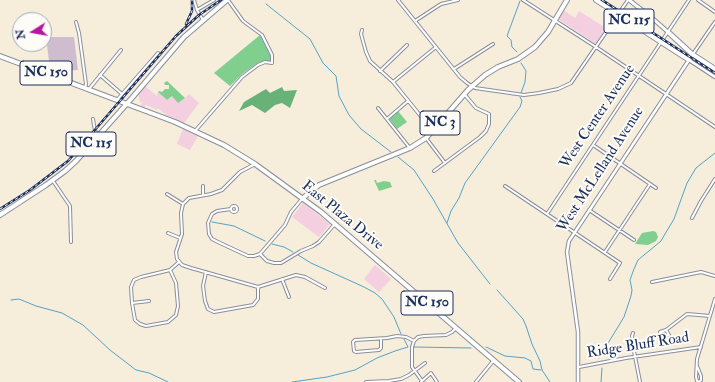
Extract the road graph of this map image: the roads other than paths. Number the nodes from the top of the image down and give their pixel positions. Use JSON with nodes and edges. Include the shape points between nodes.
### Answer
{"nodes":[{"id":1,"x":194,"y":0,"type":"edge"},
{"id":2,"x":214,"y":0,"type":"edge"},
{"id":3,"x":227,"y":0,"type":"edge"},
{"id":4,"x":398,"y":0,"type":"edge"},
{"id":5,"x":458,"y":0,"type":"edge"},
{"id":6,"x":524,"y":0,"type":"edge"},
{"id":7,"x":568,"y":0,"type":"edge"},
{"id":8,"x":596,"y":0,"type":"edge"},
{"id":9,"x":628,"y":0,"type":"edge"},
{"id":10,"x":689,"y":0,"type":"edge"},
{"id":11,"x":698,"y":0,"type":"edge"},
{"id":12,"x":197,"y":10,"type":"junction"},
{"id":13,"x":715,"y":12,"type":"edge"},
{"id":14,"x":618,"y":14,"type":"junction"},
{"id":15,"x":203,"y":20,"type":"junction"},
{"id":16,"x":555,"y":20,"type":"junction"},
{"id":17,"x":76,"y":22,"type":"dead end"},
{"id":18,"x":415,"y":22,"type":"junction"},
{"id":19,"x":715,"y":22,"type":"edge"},
{"id":20,"x":362,"y":30,"type":"dead end"},
{"id":21,"x":668,"y":32,"type":"junction"},
{"id":22,"x":661,"y":42,"type":"junction"},
{"id":23,"x":492,"y":44,"type":"dead end"},
{"id":24,"x":407,"y":45,"type":"dead end"},
{"id":25,"x":436,"y":47,"type":"junction"},
{"id":26,"x":596,"y":47,"type":"junction"},
{"id":27,"x":121,"y":50,"type":"dead end"},
{"id":28,"x":158,"y":53,"type":"dead end"},
{"id":29,"x":692,"y":54,"type":"junction"},
{"id":30,"x":0,"y":56,"type":"edge"},
{"id":31,"x":689,"y":60,"type":"junction"},
{"id":32,"x":454,"y":69,"type":"junction"},
{"id":33,"x":715,"y":69,"type":"edge"},
{"id":34,"x":380,"y":70,"type":"junction"},
{"id":35,"x":100,"y":75,"type":"junction"},
{"id":36,"x":638,"y":76,"type":"junction"},
{"id":37,"x":715,"y":77,"type":"edge"},
{"id":38,"x":393,"y":82,"type":"junction"},
{"id":39,"x":472,"y":87,"type":"junction"},
{"id":40,"x":87,"y":89,"type":"junction"},
{"id":41,"x":122,"y":94,"type":"junction"},
{"id":42,"x":665,"y":94,"type":"junction"},
{"id":43,"x":465,"y":95,"type":"junction"},
{"id":44,"x":117,"y":100,"type":"junction"},
{"id":45,"x":408,"y":101,"type":"junction"},
{"id":46,"x":127,"y":103,"type":"junction"},
{"id":47,"x":378,"y":108,"type":"dead end"},
{"id":48,"x":93,"y":119,"type":"dead end"},
{"id":49,"x":387,"y":119,"type":"junction"},
{"id":50,"x":715,"y":127,"type":"edge"},
{"id":51,"x":195,"y":131,"type":"junction"},
{"id":52,"x":433,"y":131,"type":"junction"},
{"id":53,"x":99,"y":135,"type":"junction"},
{"id":54,"x":426,"y":138,"type":"junction"},
{"id":55,"x":592,"y":145,"type":"junction"},
{"id":56,"x":410,"y":148,"type":"junction"},
{"id":57,"x":445,"y":163,"type":"junction"},
{"id":58,"x":619,"y":163,"type":"junction"},
{"id":59,"x":255,"y":164,"type":"junction"},
{"id":60,"x":434,"y":171,"type":"dead end"},
{"id":61,"x":715,"y":179,"type":"edge"},
{"id":62,"x":52,"y":181,"type":"junction"},
{"id":63,"x":650,"y":184,"type":"junction"},
{"id":64,"x":203,"y":186,"type":"dead end"},
{"id":65,"x":505,"y":186,"type":"dead end"},
{"id":66,"x":656,"y":188,"type":"dead end"},
{"id":67,"x":167,"y":194,"type":"dead end"},
{"id":68,"x":203,"y":195,"type":"junction"},
{"id":69,"x":303,"y":198,"type":"junction"},
{"id":70,"x":183,"y":204,"type":"junction"},
{"id":71,"x":231,"y":209,"type":"dead end"},
{"id":72,"x":588,"y":210,"type":"junction"},
{"id":73,"x":547,"y":214,"type":"junction"},
{"id":74,"x":0,"y":215,"type":"edge"},
{"id":75,"x":692,"y":218,"type":"dead end"},
{"id":76,"x":335,"y":224,"type":"junction"},
{"id":77,"x":620,"y":231,"type":"junction"},
{"id":78,"x":574,"y":232,"type":"junction"},
{"id":79,"x":168,"y":234,"type":"dead end"},
{"id":80,"x":180,"y":238,"type":"junction"},
{"id":81,"x":634,"y":240,"type":"dead end"},
{"id":82,"x":71,"y":242,"type":"dead end"},
{"id":83,"x":605,"y":252,"type":"junction"},
{"id":84,"x":260,"y":254,"type":"junction"},
{"id":85,"x":179,"y":262,"type":"junction"},
{"id":86,"x":170,"y":270,"type":"junction"},
{"id":87,"x":206,"y":272,"type":"junction"},
{"id":88,"x":715,"y":276,"type":"edge"},
{"id":89,"x":282,"y":279,"type":"junction"},
{"id":90,"x":610,"y":279,"type":"dead end"},
{"id":91,"x":652,"y":282,"type":"dead end"},
{"id":92,"x":258,"y":287,"type":"junction"},
{"id":93,"x":325,"y":288,"type":"dead end"},
{"id":94,"x":289,"y":297,"type":"dead end"},
{"id":95,"x":715,"y":299,"type":"edge"},
{"id":96,"x":149,"y":301,"type":"dead end"},
{"id":97,"x":132,"y":303,"type":"junction"},
{"id":98,"x":710,"y":316,"type":"junction"},
{"id":99,"x":456,"y":328,"type":"junction"},
{"id":100,"x":666,"y":330,"type":"junction"},
{"id":101,"x":633,"y":333,"type":"dead end"},
{"id":102,"x":380,"y":338,"type":"junction"},
{"id":103,"x":414,"y":341,"type":"junction"},
{"id":104,"x":701,"y":347,"type":"junction"},
{"id":105,"x":636,"y":357,"type":"junction"},
{"id":106,"x":494,"y":360,"type":"junction"},
{"id":107,"x":425,"y":362,"type":"dead end"},
{"id":108,"x":696,"y":365,"type":"junction"},
{"id":109,"x":579,"y":367,"type":"junction"},
{"id":110,"x":414,"y":371,"type":"junction"},
{"id":111,"x":366,"y":382,"type":"edge"},
{"id":112,"x":422,"y":382,"type":"edge"},
{"id":113,"x":437,"y":382,"type":"edge"},
{"id":114,"x":476,"y":382,"type":"edge"},
{"id":115,"x":519,"y":382,"type":"edge"},
{"id":116,"x":578,"y":382,"type":"edge"},
{"id":117,"x":640,"y":382,"type":"edge"},
{"id":118,"x":699,"y":382,"type":"edge"}],
"edges":[{"from":1,"to":12,"type":"street"},
{"from":2,"to":12,"type":"street"},
{"from":3,"to":15,"type":"main road","number":"NC 115"},
{"from":3,"to":51,"type":"street","via":[[243,21],[265,39],[272,55],[272,63],[258,65],[242,77]]},
{"from":4,"to":18,"type":"street"},
{"from":5,"to":18,"type":"street","via":[[441,4]]},
{"from":6,"to":16,"type":"street"},
{"from":7,"to":16,"type":"main road","number":"NC 3"},
{"from":8,"to":14,"type":"main road","number":"NC 115"},
{"from":9,"to":14,"type":"street"},
{"from":9,"to":21,"type":"main road"},
{"from":10,"to":21,"type":"street","name":"West Center Avenue"},
{"from":11,"to":13,"type":"street"},
{"from":12,"to":15,"type":"street"},
{"from":14,"to":22,"type":"main road","number":"NC 115"},
{"from":14,"to":26,"type":"street"},
{"from":15,"to":46,"type":"main road","number":"NC 115","via":[[170,52]]},
{"from":16,"to":26,"type":"street"},
{"from":16,"to":39,"type":"main road","number":"NC 3","via":[[535,47],[518,59],[491,71]]},
{"from":17,"to":40,"type":"street"},
{"from":18,"to":25,"type":"street"},
{"from":19,"to":29,"type":"street"},
{"from":20,"to":34,"type":"street","via":[[368,56],[373,65]]},
{"from":21,"to":22,"type":"street","name":"West Center Avenue"},
{"from":21,"to":29,"type":"main road","number":"NC 115"},
{"from":22,"to":31,"type":"main road","number":"NC 115"},
{"from":22,"to":36,"type":"street","name":"West Center Avenue"},
{"from":23,"to":32,"type":"street"},
{"from":24,"to":34,"type":"street"},
{"from":25,"to":32,"type":"street"},
{"from":25,"to":38,"type":"street"},
{"from":26,"to":36,"type":"street"},
{"from":26,"to":39,"type":"street","via":[[571,83],[562,88],[524,95]]},
{"from":27,"to":35,"type":"street"},
{"from":28,"to":41,"type":"street"},
{"from":29,"to":31,"type":"main road","name":"West McLelland Avenue"},
{"from":29,"to":33,"type":"main road","number":"NC 115"},
{"from":30,"to":40,"type":"main road","number":"NC 150"},
{"from":31,"to":37,"type":"street"},
{"from":31,"to":42,"type":"street","name":"West McLelland Avenue"},
{"from":32,"to":39,"type":"street"},
{"from":34,"to":38,"type":"street"},
{"from":35,"to":40,"type":"street"},
{"from":35,"to":41,"type":"street"},
{"from":36,"to":42,"type":"street"},
{"from":36,"to":55,"type":"street","name":"West Center Avenue"},
{"from":38,"to":45,"type":"street"},
{"from":39,"to":43,"type":"main road","number":"NC 3"},
{"from":40,"to":44,"type":"main road","number":"NC 150"},
{"from":41,"to":44,"type":"street"},
{"from":42,"to":50,"type":"street"},
{"from":42,"to":58,"type":"street","name":"West McLelland Avenue"},
{"from":43,"to":52,"type":"main road","number":"NC 3"},
{"from":43,"to":57,"type":"street","via":[[476,108],[489,114],[489,124],[480,137]]},
{"from":44,"to":46,"type":"main road","number":"NC 150"},
{"from":45,"to":49,"type":"street"},
{"from":45,"to":52,"type":"street"},
{"from":46,"to":51,"type":"main road","name":"East Plaza Drive","number":"NC 150"},
{"from":46,"to":53,"type":"main road","number":"NC 115"},
{"from":47,"to":49,"type":"street"},
{"from":48,"to":53,"type":"street","via":[[95,131]]},
{"from":49,"to":56,"type":"street"},
{"from":51,"to":59,"type":"main road","name":"East Plaza Drive","number":"NC 150"},
{"from":52,"to":54,"type":"main road","number":"NC 3"},
{"from":53,"to":62,"type":"main road","number":"NC 115","via":[[76,161]]},
{"from":54,"to":56,"type":"main road","number":"NC 3"},
{"from":54,"to":57,"type":"street"},
{"from":55,"to":58,"type":"street"},
{"from":55,"to":73,"type":"street","name":"West Center Avenue"},
{"from":56,"to":69,"type":"main road","number":"NC 3","via":[[319,185]]},
{"from":57,"to":60,"type":"street"},
{"from":58,"to":63,"type":"street"},
{"from":58,"to":72,"type":"street","name":"West McLelland Avenue"},
{"from":59,"to":68,"type":"street","via":[[240,172],[222,190]]},
{"from":59,"to":69,"type":"main road","name":"East Plaza Drive","number":"NC 150"},
{"from":61,"to":75,"type":"street"},
{"from":62,"to":74,"type":"main road","number":"NC 115"},
{"from":62,"to":82,"type":"street","via":[[70,206]]},
{"from":63,"to":66,"type":"street"},
{"from":63,"to":77,"type":"street"},
{"from":64,"to":68,"type":"street"},
{"from":65,"to":73,"type":"street"},
{"from":67,"to":70,"type":"street"},
{"from":68,"to":70,"type":"street","via":[[189,198]]},
{"from":69,"to":76,"type":"main road","name":"East Plaza Drive","number":"NC 150"},
{"from":69,"to":84,"type":"street","via":[[285,225]]},
{"from":70,"to":80,"type":"street","via":[[183,228]]},
{"from":71,"to":84,"type":"street","via":[[212,214],[208,223],[212,239],[248,256]]},
{"from":72,"to":77,"type":"street"},
{"from":72,"to":78,"type":"street","name":"West McLelland Avenue"},
{"from":73,"to":78,"type":"street"},
{"from":76,"to":84,"type":"street","via":[[319,242],[281,263],[267,261]]},
{"from":76,"to":99,"type":"main road","name":"East Plaza Drive","number":"NC 150"},
{"from":77,"to":81,"type":"street"},
{"from":77,"to":83,"type":"street"},
{"from":78,"to":83,"type":"street"},
{"from":78,"to":109,"type":"street","name":"West McLelland Avenue","via":[[567,252],[578,332]]},
{"from":79,"to":80,"type":"street"},
{"from":80,"to":85,"type":"street","via":[[176,252]]},
{"from":83,"to":90,"type":"street","via":[[620,263]]},
{"from":85,"to":86,"type":"street"},
{"from":85,"to":87,"type":"street"},
{"from":86,"to":97,"type":"street","via":[[134,280],[130,287]]},
{"from":86,"to":97,"type":"street","via":[[175,280],[178,306],[174,318],[168,322],[146,326],[140,324],[135,320]]},
{"from":87,"to":92,"type":"street"},
{"from":87,"to":92,"type":"street","via":[[203,286],[205,301],[208,309],[214,312],[252,305],[258,299]]},
{"from":88,"to":91,"type":"street","via":[[700,272]]},
{"from":89,"to":92,"type":"street"},
{"from":89,"to":93,"type":"street","via":[[300,275]]},
{"from":89,"to":94,"type":"street"},
{"from":95,"to":98,"type":"street"},
{"from":96,"to":97,"type":"street"},
{"from":98,"to":100,"type":"street","via":[[687,314]]},
{"from":98,"to":104,"type":"street"},
{"from":99,"to":103,"type":"street","via":[[446,335],[418,337]]},
{"from":99,"to":106,"type":"main road","name":"East Plaza Drive","number":"NC 150"},
{"from":100,"to":100,"type":"street","via":[[669,335],[661,338],[660,332]]},
{"from":101,"to":105,"type":"street"},
{"from":102,"to":102,"type":"street","via":[[355,340],[354,351],[380,350]]},
{"from":102,"to":103,"type":"street","via":[[402,336]]},
{"from":103,"to":110,"type":"street"},
{"from":104,"to":105,"type":"street","name":"Ridge Bluff Road"},
{"from":104,"to":108,"type":"street"},
{"from":105,"to":109,"type":"street","name":"Ridge Bluff Road"},
{"from":105,"to":117,"type":"street"},
{"from":106,"to":114,"type":"street"},
{"from":106,"to":115,"type":"main road","name":"East Plaza Drive","number":"NC 150"},
{"from":107,"to":110,"type":"street"},
{"from":108,"to":118,"type":"street","via":[[696,379]]},
{"from":108,"to":118,"type":"street","via":[[701,376]]},
{"from":109,"to":116,"type":"street","name":"West McLelland Avenue"},
{"from":110,"to":111,"type":"street","via":[[396,380]]},
{"from":110,"to":112,"type":"street"},
{"from":112,"to":113,"type":"street","via":[[431,373]]}]}
